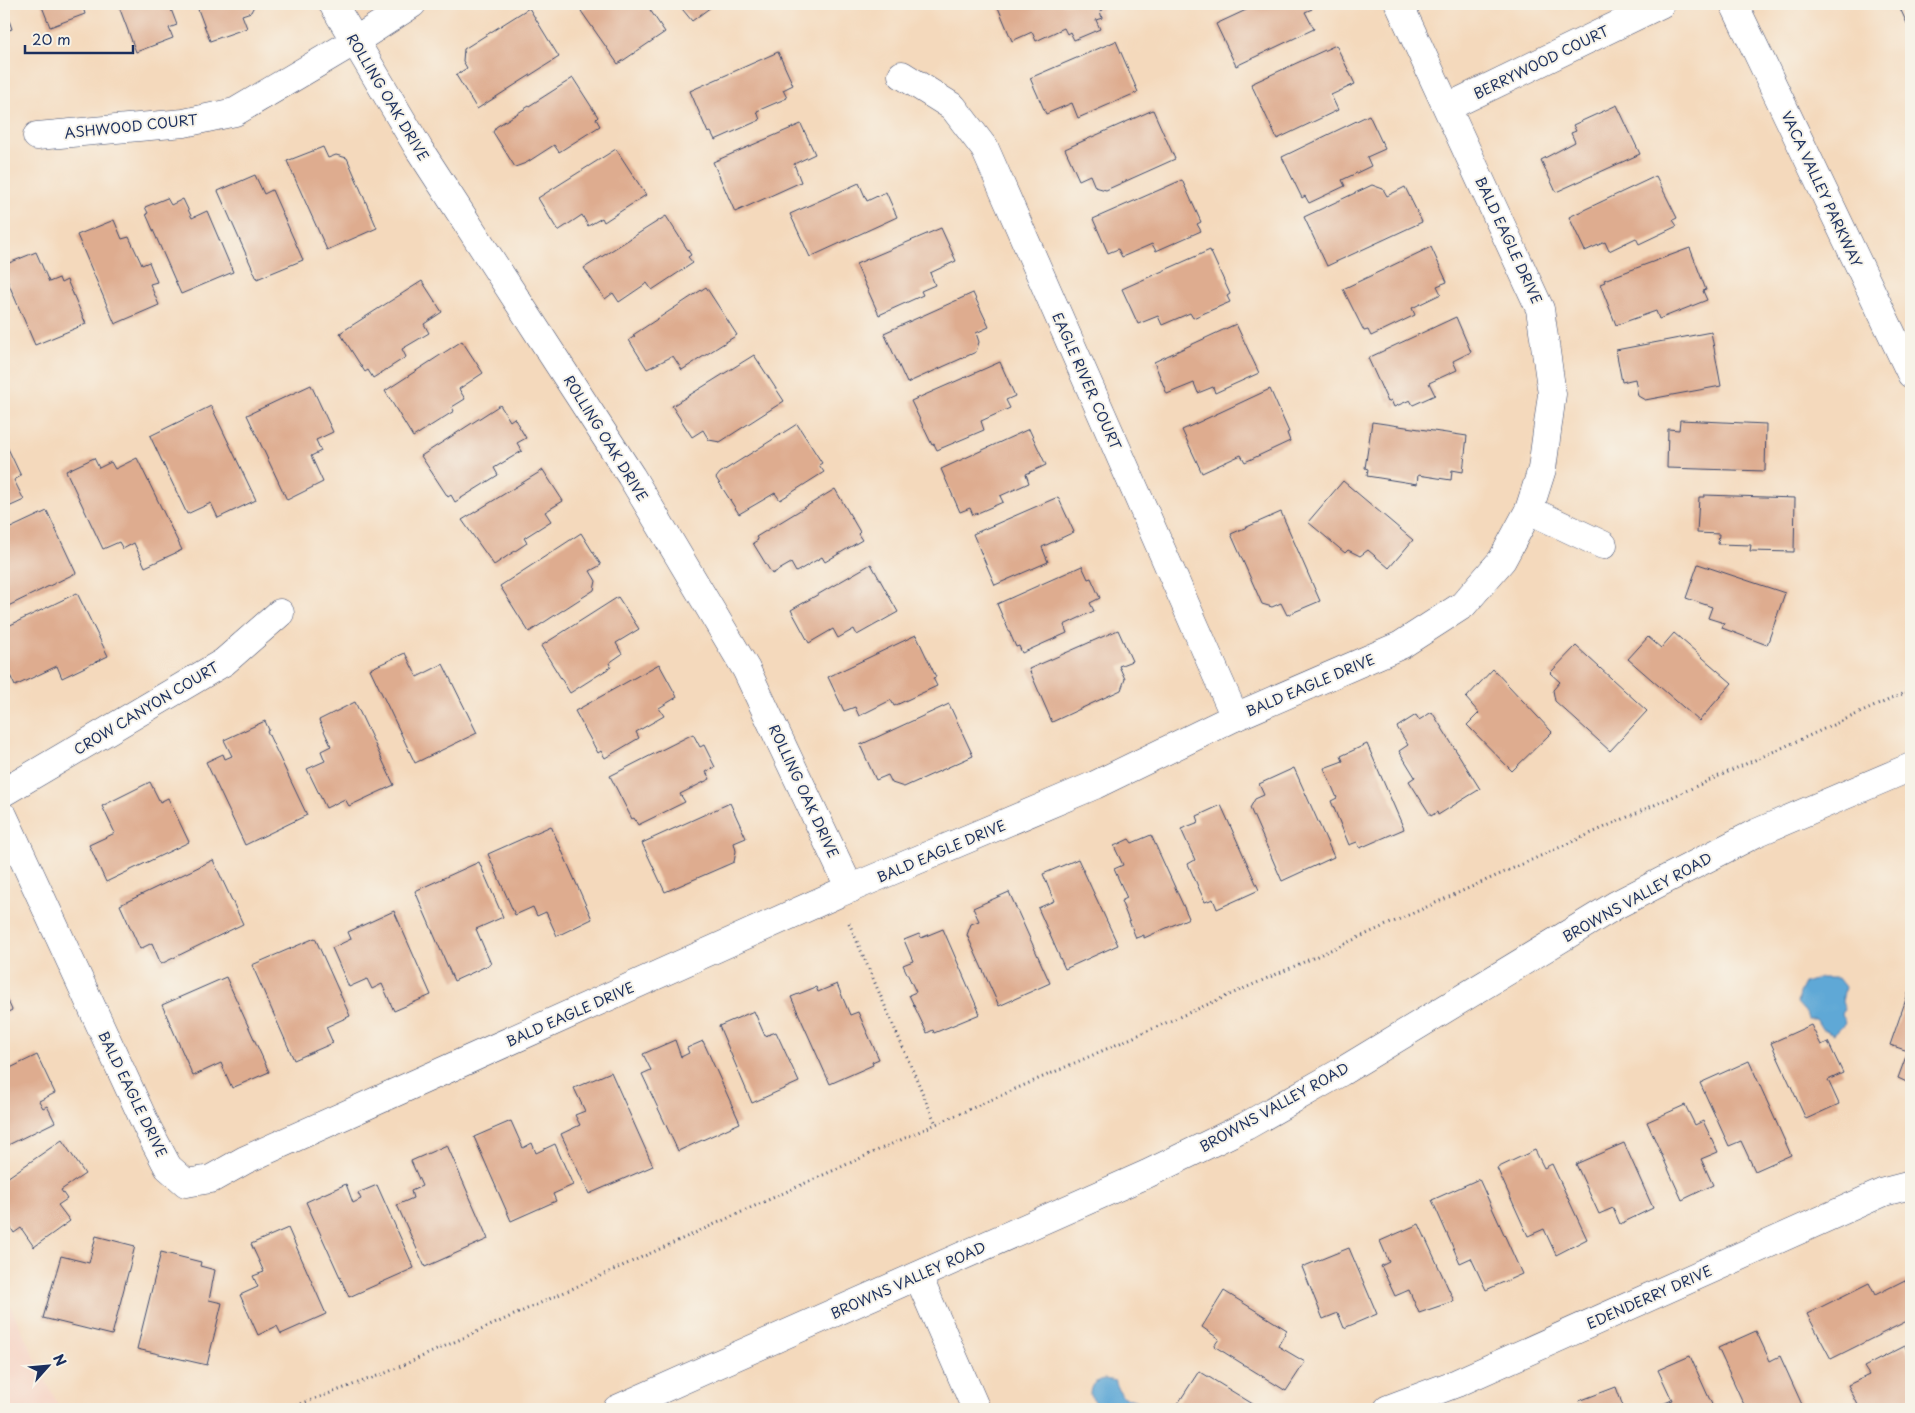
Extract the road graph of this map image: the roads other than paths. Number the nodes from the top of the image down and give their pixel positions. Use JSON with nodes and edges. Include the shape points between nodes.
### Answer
{"nodes":[{"id":1,"x":332,"y":4,"type":"edge"},
{"id":2,"x":412,"y":4,"type":"edge"},
{"id":3,"x":1399,"y":4,"type":"edge"},
{"id":4,"x":1661,"y":4,"type":"edge"},
{"id":5,"x":1734,"y":4,"type":"edge"},
{"id":6,"x":355,"y":41,"type":"junction"},
{"id":7,"x":902,"y":75,"type":"dead end"},
{"id":8,"x":1448,"y":107,"type":"junction"},
{"id":9,"x":36,"y":136,"type":"dead end"},
{"id":10,"x":1911,"y":374,"type":"edge"},
{"id":11,"x":1529,"y":510,"type":"junction"},
{"id":12,"x":1603,"y":545,"type":"dead end"},
{"id":13,"x":280,"y":613,"type":"dead end"},
{"id":14,"x":1235,"y":718,"type":"junction"},
{"id":15,"x":1911,"y":767,"type":"edge"},
{"id":16,"x":4,"y":792,"type":"edge"},
{"id":17,"x":4,"y":817,"type":"edge"},
{"id":18,"x":843,"y":892,"type":"junction"},
{"id":19,"x":1911,"y":1185,"type":"edge"},
{"id":20,"x":918,"y":1276,"type":"junction"},
{"id":21,"x":617,"y":1409,"type":"edge"},
{"id":22,"x":976,"y":1409,"type":"edge"},
{"id":23,"x":1388,"y":1409,"type":"edge"}],
"edges":[{"from":1,"to":6,"type":"street","name":"ROLLING OAK DRIVE"},
{"from":2,"to":6,"type":"street","name":"ASHWOOD COURT"},
{"from":3,"to":8,"type":"street","name":"BALD EAGLE DRIVE"},
{"from":4,"to":8,"type":"street","name":"BERRYWOOD COURT"},
{"from":5,"to":10,"type":"street","name":"VACA VALLEY PARKWAY"},
{"from":6,"to":9,"type":"street","name":"ASHWOOD COURT","via":[[235,112],[184,123]]},
{"from":6,"to":18,"type":"street","name":"ROLLING OAK DRIVE","via":[[419,149],[631,476],[746,669]]},
{"from":7,"to":14,"type":"street","name":"EAGLE RIVER COURT","via":[[953,107],[985,149]]},
{"from":8,"to":11,"type":"street","name":"BALD EAGLE DRIVE","via":[[1540,309],[1552,394],[1542,469]]},
{"from":11,"to":12,"type":"street"},
{"from":11,"to":14,"type":"street","name":"BALD EAGLE DRIVE","via":[[1502,560],[1463,605],[1401,646]]},
{"from":13,"to":16,"type":"street","name":"CROW CANYON COURT","via":[[224,662]]},
{"from":14,"to":18,"type":"street","name":"BALD EAGLE DRIVE","via":[[1096,785]]},
{"from":15,"to":20,"type":"street","name":"BROWNS VALLEY ROAD","via":[[1756,833],[1616,905],[1246,1126]]},
{"from":17,"to":18,"type":"street","name":"BALD EAGLE DRIVE","via":[[148,1129],[168,1167],[186,1182],[211,1179],[245,1160]]},
{"from":19,"to":23,"type":"street","name":"EDENDERRY DRIVE","via":[[1884,1192],[1457,1382]]},
{"from":20,"to":21,"type":"street","name":"BROWNS VALLEY ROAD"},
{"from":20,"to":22,"type":"street"}]}
